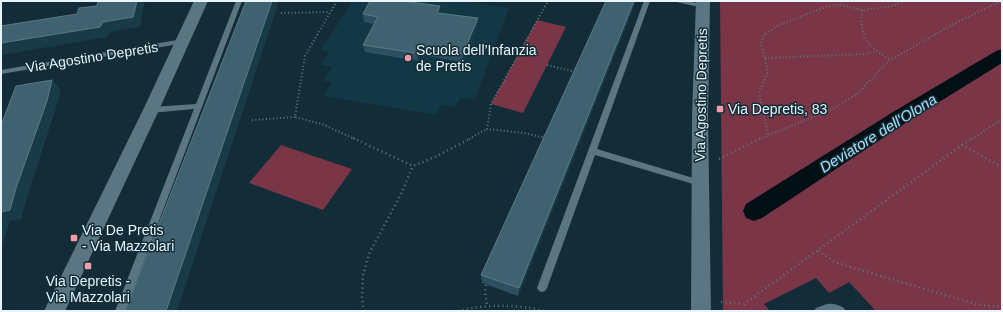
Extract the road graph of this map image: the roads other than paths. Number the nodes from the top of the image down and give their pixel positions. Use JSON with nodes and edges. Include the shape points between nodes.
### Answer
{"nodes":[{"id":1,"x":201,"y":1,"type":"edge"},
{"id":2,"x":239,"y":1,"type":"edge"},
{"id":3,"x":647,"y":1,"type":"edge"},
{"id":4,"x":678,"y":1,"type":"edge"},
{"id":5,"x":703,"y":3,"type":"edge"},
{"id":6,"x":183,"y":42,"type":"junction"},
{"id":7,"x":1,"y":72,"type":"edge"},
{"id":8,"x":199,"y":106,"type":"junction"},
{"id":9,"x":151,"y":110,"type":"junction"},
{"id":10,"x":592,"y":151,"type":"junction"},
{"id":11,"x":700,"y":183,"type":"junction"},
{"id":12,"x":542,"y":288,"type":"dead end"},
{"id":13,"x":54,"y":311,"type":"edge"},
{"id":14,"x":120,"y":311,"type":"edge"},
{"id":15,"x":701,"y":311,"type":"edge"},
{"id":16,"x":819,"y":311,"type":"edge"},
{"id":17,"x":841,"y":311,"type":"edge"}],
"edges":[{"from":1,"to":6,"type":"street","name":"Via Agostino Depretis"},
{"from":2,"to":8,"type":"lane"},
{"from":3,"to":10,"type":"lane"},
{"from":4,"to":5,"type":"lane","name":"Via Agostino Depretis"},
{"from":5,"to":11,"type":"street","name":"Via Agostino Depretis"},
{"from":6,"to":7,"type":"lane","name":"Via Agostino Depretis"},
{"from":6,"to":9,"type":"street","name":"Via Agostino Depretis"},
{"from":8,"to":9,"type":"lane"},
{"from":8,"to":14,"type":"lane"},
{"from":9,"to":13,"type":"street","name":"Via Agostino Depretis"},
{"from":10,"to":11,"type":"lane","name":"Via Agostino Depretis"},
{"from":10,"to":12,"type":"lane"},
{"from":11,"to":15,"type":"street","name":"Via Agostino Depretis"},
{"from":16,"to":17,"type":"lane","via":[[834,308]]}]}
